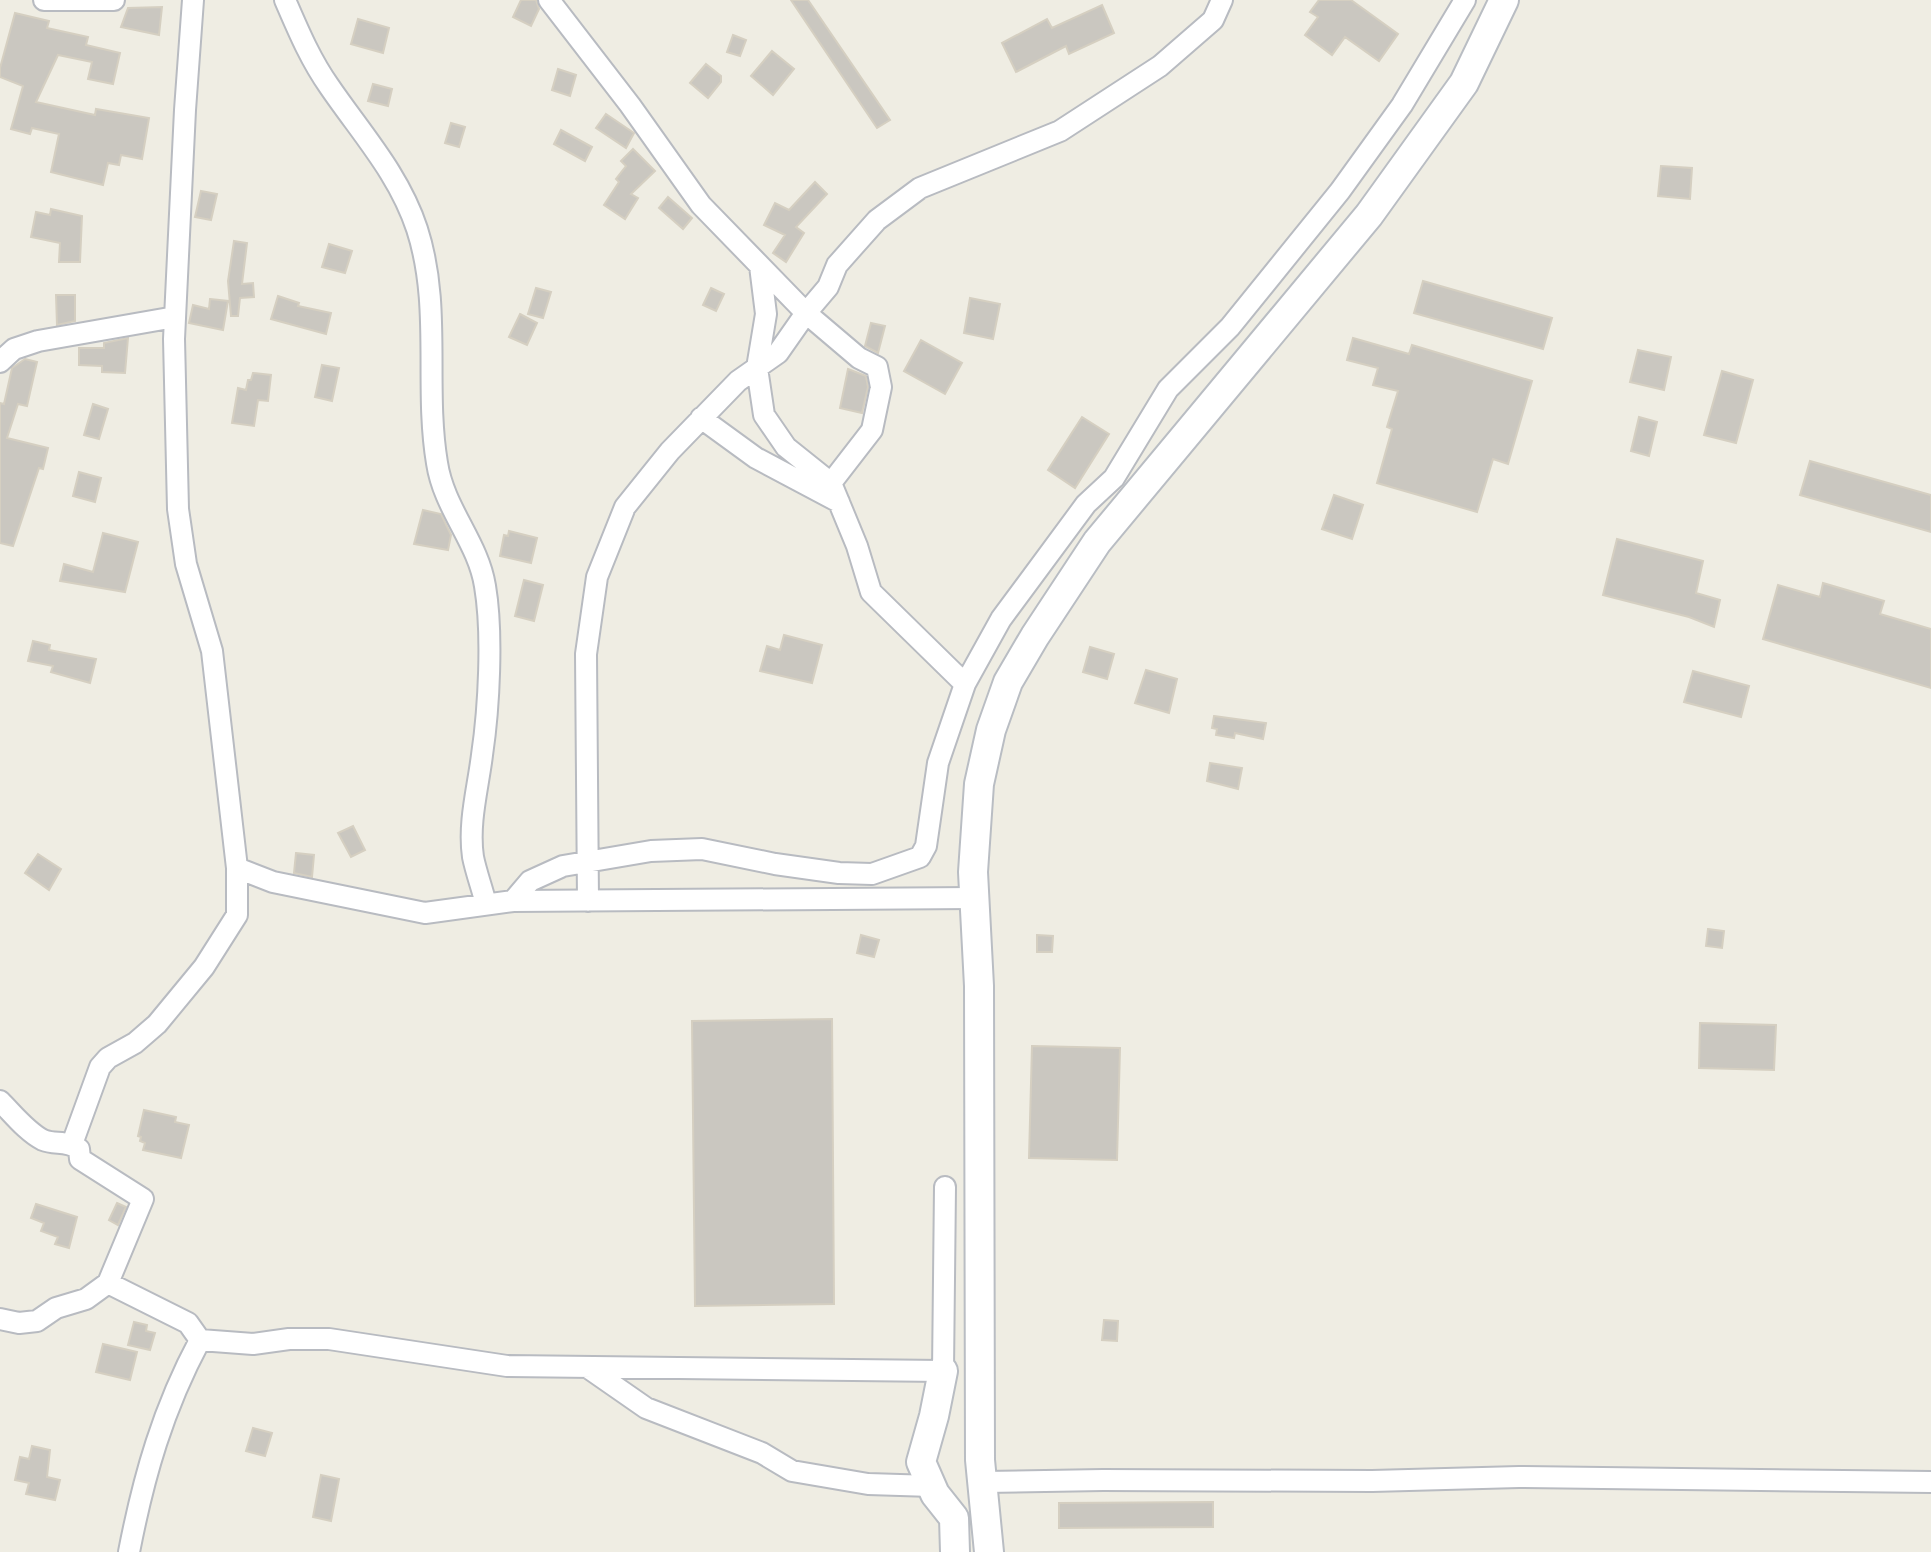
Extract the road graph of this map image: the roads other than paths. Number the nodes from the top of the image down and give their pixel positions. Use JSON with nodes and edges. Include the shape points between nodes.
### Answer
{"nodes":[{"id":1,"x":44,"y":0,"type":"edge"},
{"id":2,"x":114,"y":0,"type":"edge"},
{"id":3,"x":193,"y":0,"type":"edge"},
{"id":4,"x":285,"y":0,"type":"edge"},
{"id":5,"x":549,"y":0,"type":"edge"},
{"id":6,"x":1222,"y":0,"type":"edge"},
{"id":7,"x":1465,"y":0,"type":"edge"},
{"id":8,"x":1504,"y":0,"type":"edge"},
{"id":9,"x":1340,"y":191,"type":"junction"},
{"id":10,"x":1369,"y":215,"type":"junction"},
{"id":11,"x":760,"y":266,"type":"junction"},
{"id":12,"x":806,"y":313,"type":"junction"},
{"id":13,"x":175,"y":317,"type":"junction"},
{"id":14,"x":0,"y":362,"type":"edge"},
{"id":15,"x":757,"y":368,"type":"junction"},
{"id":16,"x":701,"y":418,"type":"junction"},
{"id":17,"x":835,"y":493,"type":"junction"},
{"id":18,"x":965,"y":684,"type":"junction"},
{"id":19,"x":586,"y":862,"type":"junction"},
{"id":20,"x":237,"y":868,"type":"junction"},
{"id":21,"x":974,"y":898,"type":"junction"},
{"id":22,"x":513,"y":901,"type":"junction"},
{"id":23,"x":588,"y":901,"type":"junction"},
{"id":24,"x":486,"y":904,"type":"junction"},
{"id":25,"x":0,"y":1101,"type":"edge"},
{"id":26,"x":72,"y":1144,"type":"junction"},
{"id":27,"x":945,"y":1187,"type":"dead end"},
{"id":28,"x":108,"y":1283,"type":"junction"},
{"id":29,"x":0,"y":1319,"type":"edge"},
{"id":30,"x":200,"y":1340,"type":"junction"},
{"id":31,"x":587,"y":1367,"type":"junction"},
{"id":32,"x":943,"y":1371,"type":"junction"},
{"id":33,"x":984,"y":1482,"type":"junction"},
{"id":34,"x":1931,"y":1482,"type":"edge"},
{"id":35,"x":932,"y":1486,"type":"junction"},
{"id":36,"x":129,"y":1552,"type":"edge"},
{"id":37,"x":955,"y":1552,"type":"edge"},
{"id":38,"x":989,"y":1552,"type":"edge"}],
"edges":[{"from":1,"to":2,"type":"street"},
{"from":3,"to":13,"type":"street"},
{"from":4,"to":24,"type":"street","via":[[305,48],[398,183],[417,230],[431,292],[437,463],[444,496],[472,546],[485,583],[489,622],[483,751],[472,821],[473,856]]},
{"from":5,"to":11,"type":"street","via":[[701,205]]},
{"from":6,"to":12,"type":"street","via":[[1213,20],[1160,66],[1060,131],[920,188],[877,220],[837,265],[828,287]]},
{"from":7,"to":9,"type":"street","via":[[1402,105]]},
{"from":8,"to":10,"type":"street","via":[[1464,83]]},
{"from":9,"to":10,"type":"street"},
{"from":9,"to":18,"type":"street","via":[[1230,327],[1168,389],[1114,478],[1086,504],[1001,619]]},
{"from":10,"to":21,"type":"street","via":[[1097,542],[1008,682],[979,784]]},
{"from":11,"to":12,"type":"street"},
{"from":11,"to":15,"type":"street","via":[[766,314]]},
{"from":12,"to":15,"type":"street","via":[[778,353]]},
{"from":12,"to":17,"type":"street","via":[[877,367],[881,387],[872,430]]},
{"from":13,"to":14,"type":"street","via":[[38,341],[14,349]]},
{"from":13,"to":20,"type":"street","via":[[178,509],[186,564],[212,651]]},
{"from":15,"to":16,"type":"street"},
{"from":15,"to":17,"type":"street","via":[[764,415],[786,447]]},
{"from":16,"to":17,"type":"street","via":[[756,458]]},
{"from":16,"to":19,"type":"street","via":[[625,507],[597,577],[586,654]]},
{"from":17,"to":18,"type":"street","via":[[871,592]]},
{"from":18,"to":19,"type":"street","via":[[938,763],[920,857],[872,874],[775,864],[702,849]]},
{"from":19,"to":22,"type":"street","via":[[530,881]]},
{"from":19,"to":23,"type":"street"},
{"from":20,"to":24,"type":"street","via":[[273,882],[425,913]]},
{"from":20,"to":26,"type":"street","via":[[237,915],[204,967],[157,1024],[100,1067]]},
{"from":21,"to":23,"type":"street"},
{"from":21,"to":33,"type":"street"},
{"from":22,"to":23,"type":"street"},
{"from":22,"to":24,"type":"street"},
{"from":25,"to":26,"type":"street","via":[[37,1136]]},
{"from":26,"to":28,"type":"street","via":[[80,1159],[143,1199]]},
{"from":27,"to":32,"type":"street"},
{"from":28,"to":29,"type":"street","via":[[37,1321]]},
{"from":28,"to":30,"type":"street","via":[[188,1323]]},
{"from":30,"to":31,"type":"street","via":[[253,1344],[329,1339],[507,1366]]},
{"from":30,"to":36,"type":"street","via":[[158,1431]]},
{"from":31,"to":32,"type":"street"},
{"from":31,"to":35,"type":"street","via":[[646,1408],[762,1453],[792,1471],[868,1484]]},
{"from":32,"to":35,"type":"street","via":[[921,1462]]},
{"from":33,"to":34,"type":"street","via":[[1519,1477]]},
{"from":33,"to":38,"type":"street"},
{"from":35,"to":37,"type":"street","via":[[954,1518]]}]}
